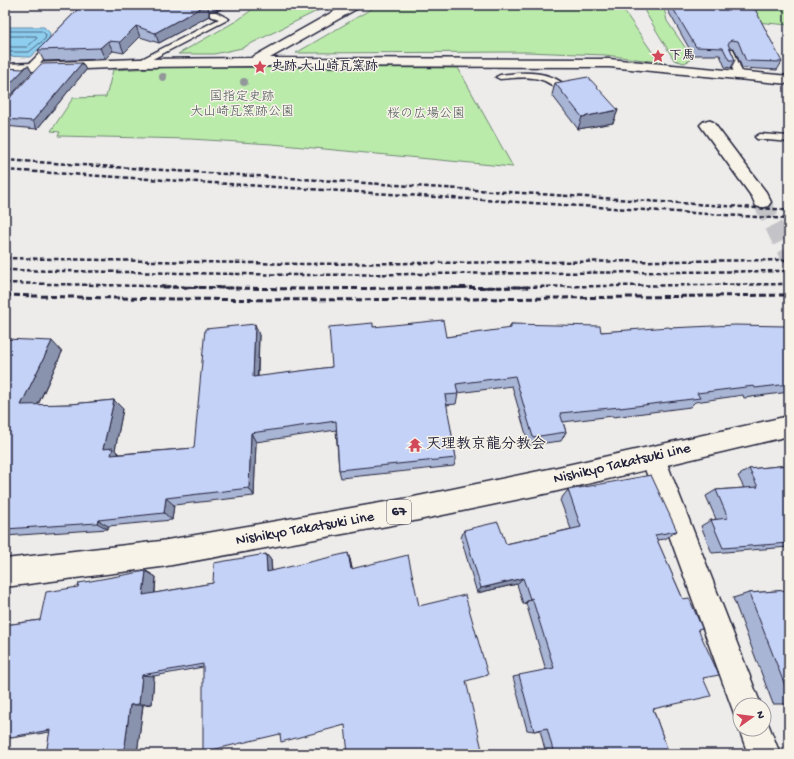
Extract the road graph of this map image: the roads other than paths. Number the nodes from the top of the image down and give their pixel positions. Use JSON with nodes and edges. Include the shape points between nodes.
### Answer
{"nodes":[{"id":1,"x":354,"y":5,"type":"edge"},
{"id":2,"x":213,"y":14,"type":"dead end"},
{"id":3,"x":57,"y":41,"type":"edge"},
{"id":4,"x":730,"y":51,"type":"edge"},
{"id":5,"x":254,"y":62,"type":"junction"},
{"id":6,"x":138,"y":64,"type":"junction"},
{"id":7,"x":5,"y":68,"type":"edge"},
{"id":8,"x":534,"y":69,"type":"junction"},
{"id":9,"x":37,"y":70,"type":"junction"},
{"id":10,"x":739,"y":76,"type":"junction"},
{"id":11,"x":500,"y":77,"type":"dead end"},
{"id":12,"x":788,"y":81,"type":"edge"},
{"id":13,"x":565,"y":89,"type":"edge"},
{"id":14,"x":708,"y":125,"type":"dead end"},
{"id":15,"x":760,"y":137,"type":"dead end"},
{"id":16,"x":789,"y":139,"type":"edge"},
{"id":17,"x":762,"y":202,"type":"tunnel mouth"},
{"id":18,"x":789,"y":426,"type":"edge"},
{"id":19,"x":653,"y":458,"type":"junction"},
{"id":20,"x":5,"y":573,"type":"edge"},
{"id":21,"x":743,"y":697,"type":"edge"},
{"id":22,"x":758,"y":737,"type":"edge"},
{"id":23,"x":764,"y":754,"type":"edge"}],
"edges":[{"from":1,"to":5,"type":"street"},
{"from":2,"to":6,"type":"lane","via":[[225,20]]},
{"from":3,"to":9,"type":"lane"},
{"from":4,"to":10,"type":"lane"},
{"from":5,"to":6,"type":"street"},
{"from":5,"to":8,"type":"street"},
{"from":6,"to":9,"type":"street"},
{"from":7,"to":9,"type":"street"},
{"from":8,"to":10,"type":"street","via":[[609,63]]},
{"from":8,"to":11,"type":"lane"},
{"from":8,"to":13,"type":"lane"},
{"from":10,"to":12,"type":"street"},
{"from":14,"to":17,"type":"street"},
{"from":15,"to":16,"type":"lane"},
{"from":18,"to":19,"type":"street","name":"Nishikyo Takatsuki Line","number":"67"},
{"from":19,"to":20,"type":"street","name":"Nishikyo Takatsuki Line","number":"67","via":[[409,510],[245,540],[161,554]]},
{"from":19,"to":21,"type":"street"},
{"from":22,"to":23,"type":"street"}]}
